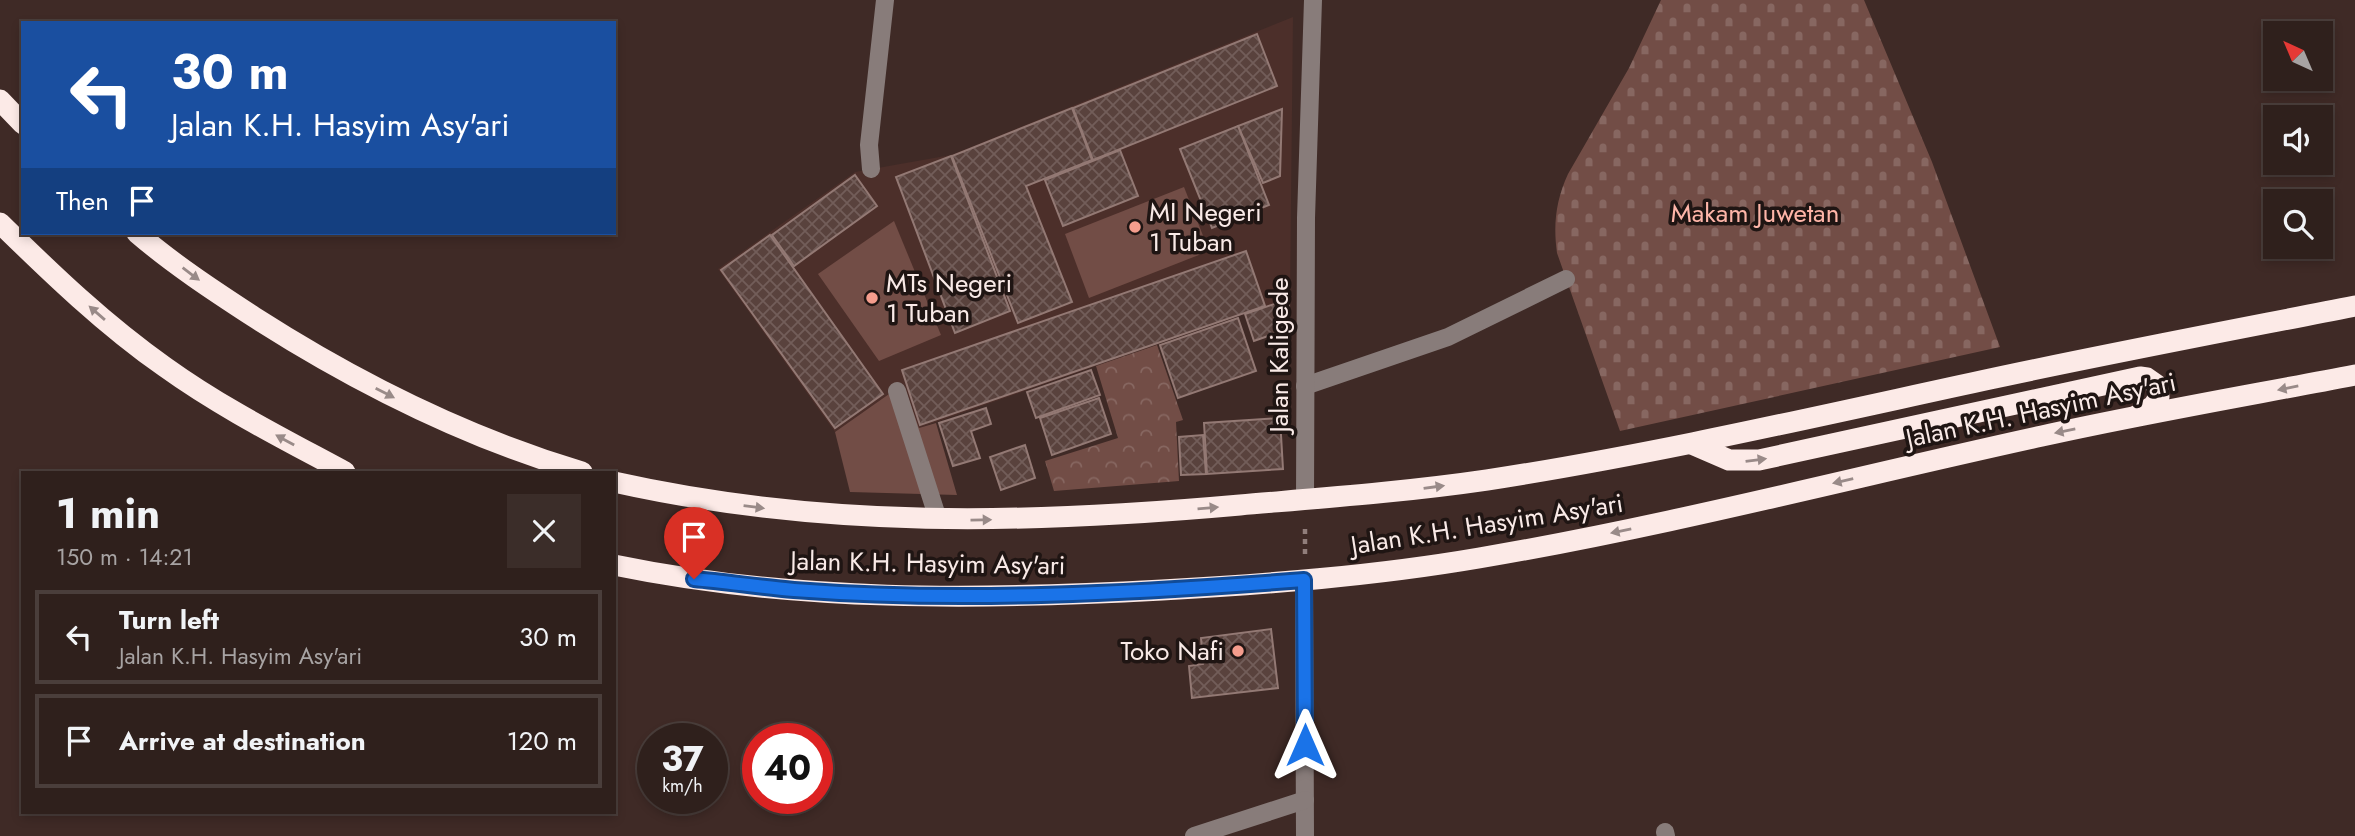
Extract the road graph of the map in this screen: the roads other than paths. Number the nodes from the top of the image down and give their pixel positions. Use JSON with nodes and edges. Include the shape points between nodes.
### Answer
{"nodes":[{"id":1,"x":885,"y":0,"type":"edge"},
{"id":2,"x":1313,"y":0,"type":"edge"},
{"id":3,"x":0,"y":100,"type":"edge"},
{"id":4,"x":21,"y":122,"type":"edge"},
{"id":5,"x":871,"y":169,"type":"dead end"},
{"id":6,"x":0,"y":223,"type":"edge"},
{"id":7,"x":140,"y":235,"type":"edge"},
{"id":8,"x":1566,"y":279,"type":"dead end"},
{"id":9,"x":2355,"y":306,"type":"edge"},
{"id":10,"x":2355,"y":375,"type":"edge"},
{"id":11,"x":1305,"y":386,"type":"junction"},
{"id":12,"x":897,"y":391,"type":"dead end"},
{"id":13,"x":2131,"y":418,"type":"junction"},
{"id":14,"x":1692,"y":444,"type":"junction"},
{"id":15,"x":343,"y":471,"type":"edge"},
{"id":16,"x":579,"y":471,"type":"edge"},
{"id":17,"x":616,"y":482,"type":"edge"},
{"id":18,"x":1305,"y":500,"type":"junction"},
{"id":19,"x":938,"y":519,"type":"junction"},
{"id":20,"x":616,"y":565,"type":"edge"},
{"id":21,"x":1304,"y":580,"type":"junction"},
{"id":22,"x":1305,"y":800,"type":"junction"},
{"id":23,"x":1194,"y":836,"type":"edge"},
{"id":24,"x":1306,"y":836,"type":"edge"}],
"edges":[{"from":1,"to":5,"type":"street","via":[[869,145]]},
{"from":2,"to":11,"type":"street","name":"Jalan Kaligede"},
{"from":3,"to":4,"type":"highway"},
{"from":15,"to":6,"type":"highway","one_way":true,"via":[[226,407],[165,367],[120,334]]},
{"from":7,"to":16,"type":"highway","one_way":true,"via":[[204,285],[356,379],[502,446]]},
{"from":8,"to":11,"type":"street","via":[[1448,337]]},
{"from":9,"to":14,"type":"highway","name":"Jalan K.H. Hasyim Asy'ari"},
{"from":10,"to":13,"type":"highway","name":"Jalan K.H. Hasyim Asy'ari","one_way":true},
{"from":11,"to":18,"type":"street","name":"Jalan Kaligede"},
{"from":12,"to":19,"type":"street"},
{"from":14,"to":13,"type":"highway","one_way":true,"via":[[1729,460],[1759,460],[2147,378],[2157,385],[2159,397],[2148,411]]},
{"from":13,"to":21,"type":"highway","name":"Jalan K.H. Hasyim Asy'ari","one_way":true,"via":[[1580,540],[1392,571]]},
{"from":18,"to":14,"type":"highway","name":"Jalan K.H. Hasyim Asy'ari","one_way":true,"via":[[1485,480]]},
{"from":17,"to":19,"type":"highway","name":"Jalan K.H. Hasyim Asy'ari","one_way":true,"via":[[758,508]]},
{"from":19,"to":18,"type":"highway","name":"Jalan K.H. Hasyim Asy'ari","one_way":true,"via":[[1046,519]]},
{"from":20,"to":21,"type":"highway","name":"Jalan K.H. Hasyim Asy'ari","via":[[794,590],[904,595],[1090,594]]},
{"from":21,"to":22,"type":"street"},
{"from":22,"to":23,"type":"street"},
{"from":22,"to":24,"type":"street"}]}
